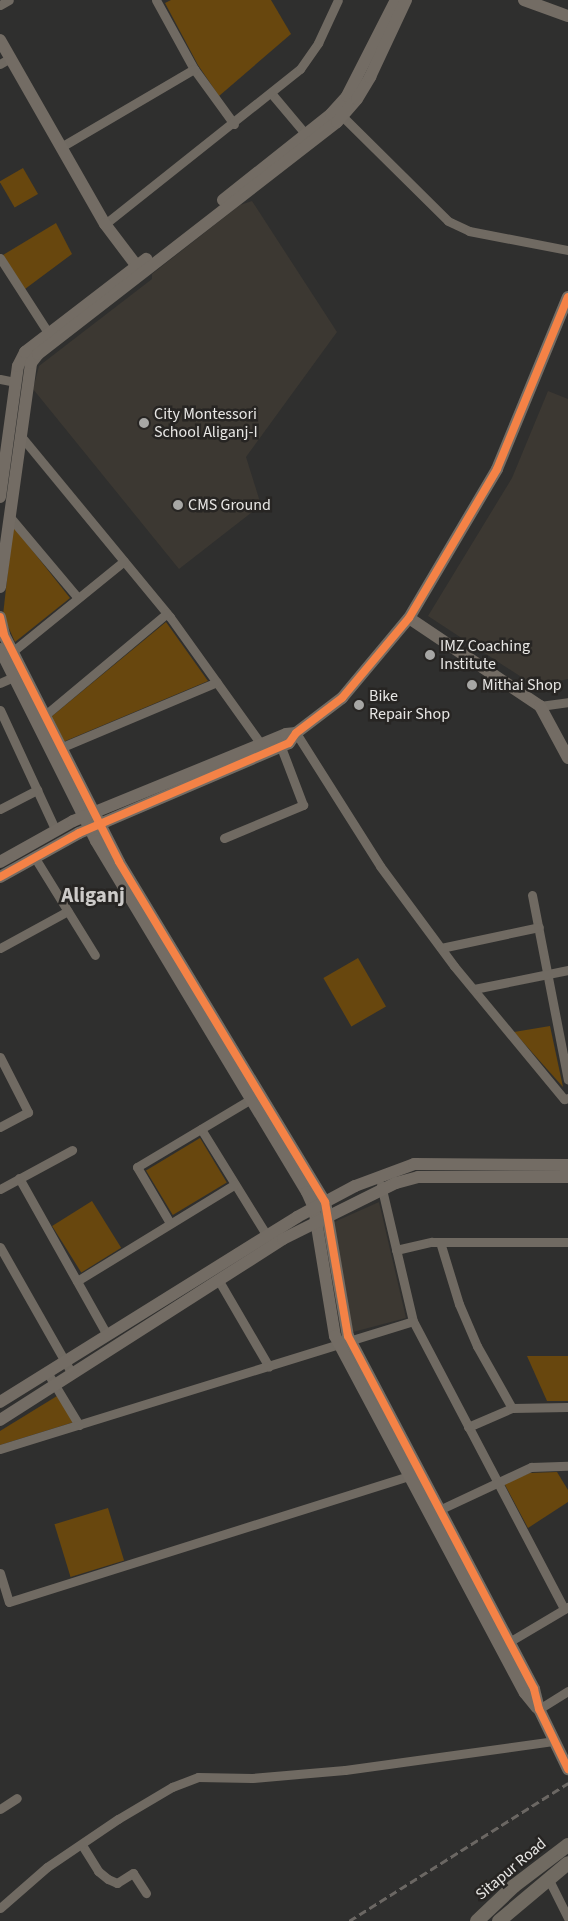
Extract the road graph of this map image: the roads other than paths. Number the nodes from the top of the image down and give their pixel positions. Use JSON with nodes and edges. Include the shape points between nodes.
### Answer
{"nodes":[{"id":1,"x":9,"y":0,"type":"edge"},
{"id":2,"x":338,"y":0,"type":"edge"},
{"id":3,"x":396,"y":0,"type":"edge"},
{"id":4,"x":406,"y":0,"type":"edge"},
{"id":5,"x":524,"y":0,"type":"edge"},
{"id":6,"x":159,"y":1,"type":"edge"},
{"id":7,"x":548,"y":4,"type":"edge"},
{"id":8,"x":0,"y":5,"type":"edge"},
{"id":9,"x":568,"y":16,"type":"edge"},
{"id":10,"x":0,"y":40,"type":"edge"},
{"id":11,"x":5,"y":61,"type":"edge"},
{"id":12,"x":194,"y":69,"type":"junction"},
{"id":13,"x":271,"y":93,"type":"junction"},
{"id":14,"x":339,"y":112,"type":"junction"},
{"id":15,"x":234,"y":124,"type":"junction"},
{"id":16,"x":309,"y":138,"type":"junction"},
{"id":17,"x":61,"y":147,"type":"junction"},
{"id":18,"x":105,"y":224,"type":"junction"},
{"id":19,"x":568,"y":250,"type":"edge"},
{"id":20,"x":0,"y":258,"type":"edge"},
{"id":21,"x":139,"y":270,"type":"junction"},
{"id":22,"x":568,"y":297,"type":"edge"},
{"id":23,"x":52,"y":338,"type":"junction"},
{"id":24,"x":0,"y":379,"type":"edge"},
{"id":25,"x":16,"y":382,"type":"junction"},
{"id":26,"x":15,"y":434,"type":"junction"},
{"id":27,"x":6,"y":473,"type":"edge"},
{"id":28,"x":0,"y":497,"type":"edge"},
{"id":29,"x":9,"y":516,"type":"junction"},
{"id":30,"x":124,"y":561,"type":"junction"},
{"id":31,"x":0,"y":587,"type":"edge"},
{"id":32,"x":78,"y":598,"type":"junction"},
{"id":33,"x":167,"y":613,"type":"junction"},
{"id":34,"x":0,"y":617,"type":"edge"},
{"id":35,"x":409,"y":618,"type":"junction"},
{"id":36,"x":6,"y":650,"type":"edge"},
{"id":37,"x":18,"y":675,"type":"junction"},
{"id":38,"x":217,"y":682,"type":"junction"},
{"id":39,"x":0,"y":683,"type":"edge"},
{"id":40,"x":568,"y":702,"type":"edge"},
{"id":41,"x":540,"y":706,"type":"junction"},
{"id":42,"x":0,"y":710,"type":"edge"},
{"id":43,"x":44,"y":716,"type":"junction"},
{"id":44,"x":4,"y":730,"type":"edge"},
{"id":45,"x":296,"y":733,"type":"junction"},
{"id":46,"x":260,"y":744,"type":"junction"},
{"id":47,"x":281,"y":747,"type":"junction"},
{"id":48,"x":60,"y":748,"type":"junction"},
{"id":49,"x":568,"y":758,"type":"edge"},
{"id":50,"x":37,"y":790,"type":"junction"},
{"id":51,"x":0,"y":809,"type":"edge"},
{"id":52,"x":88,"y":815,"type":"junction"},
{"id":53,"x":94,"y":827,"type":"junction"},
{"id":54,"x":56,"y":831,"type":"junction"},
{"id":55,"x":224,"y":838,"type":"dead end"},
{"id":56,"x":35,"y":858,"type":"junction"},
{"id":57,"x":0,"y":862,"type":"edge"},
{"id":58,"x":0,"y":877,"type":"edge"},
{"id":59,"x":532,"y":895,"type":"dead end"},
{"id":60,"x":68,"y":911,"type":"junction"},
{"id":61,"x":539,"y":928,"type":"junction"},
{"id":62,"x":0,"y":948,"type":"edge"},
{"id":63,"x":441,"y":948,"type":"junction"},
{"id":64,"x":95,"y":955,"type":"dead end"},
{"id":65,"x":180,"y":970,"type":"junction"},
{"id":66,"x":568,"y":970,"type":"edge"},
{"id":67,"x":548,"y":974,"type":"junction"},
{"id":68,"x":474,"y":989,"type":"junction"},
{"id":69,"x":0,"y":1057,"type":"edge"},
{"id":70,"x":568,"y":1080,"type":"edge"},
{"id":71,"x":568,"y":1098,"type":"edge"},
{"id":72,"x":251,"y":1099,"type":"junction"},
{"id":73,"x":0,"y":1127,"type":"edge"},
{"id":74,"x":200,"y":1129,"type":"junction"},
{"id":75,"x":72,"y":1150,"type":"dead end"},
{"id":76,"x":568,"y":1165,"type":"edge"},
{"id":77,"x":379,"y":1176,"type":"junction"},
{"id":78,"x":568,"y":1177,"type":"edge"},
{"id":79,"x":20,"y":1178,"type":"junction"},
{"id":80,"x":235,"y":1184,"type":"junction"},
{"id":81,"x":0,"y":1189,"type":"edge"},
{"id":82,"x":382,"y":1189,"type":"junction"},
{"id":83,"x":319,"y":1205,"type":"junction"},
{"id":84,"x":322,"y":1220,"type":"junction"},
{"id":85,"x":170,"y":1223,"type":"junction"},
{"id":86,"x":267,"y":1236,"type":"junction"},
{"id":87,"x":440,"y":1242,"type":"junction"},
{"id":88,"x":568,"y":1242,"type":"edge"},
{"id":89,"x":0,"y":1247,"type":"edge"},
{"id":90,"x":396,"y":1250,"type":"junction"},
{"id":91,"x":77,"y":1281,"type":"junction"},
{"id":92,"x":219,"y":1281,"type":"junction"},
{"id":93,"x":413,"y":1321,"type":"junction"},
{"id":94,"x":107,"y":1335,"type":"junction"},
{"id":95,"x":345,"y":1343,"type":"junction"},
{"id":96,"x":65,"y":1361,"type":"junction"},
{"id":97,"x":269,"y":1367,"type":"junction"},
{"id":98,"x":47,"y":1372,"type":"junction"},
{"id":99,"x":72,"y":1374,"type":"junction"},
{"id":100,"x":55,"y":1385,"type":"junction"},
{"id":101,"x":0,"y":1402,"type":"edge"},
{"id":102,"x":568,"y":1407,"type":"edge"},
{"id":103,"x":512,"y":1408,"type":"junction"},
{"id":104,"x":0,"y":1420,"type":"edge"},
{"id":105,"x":79,"y":1425,"type":"junction"},
{"id":106,"x":468,"y":1427,"type":"junction"},
{"id":107,"x":0,"y":1449,"type":"edge"},
{"id":108,"x":565,"y":1466,"type":"edge"},
{"id":109,"x":413,"y":1474,"type":"junction"},
{"id":110,"x":568,"y":1476,"type":"edge"},
{"id":111,"x":496,"y":1481,"type":"junction"},
{"id":112,"x":439,"y":1510,"type":"junction"},
{"id":113,"x":0,"y":1573,"type":"edge"},
{"id":114,"x":566,"y":1608,"type":"edge"},
{"id":115,"x":509,"y":1642,"type":"junction"},
{"id":116,"x":568,"y":1691,"type":"edge"},
{"id":117,"x":539,"y":1709,"type":"junction"},
{"id":118,"x":553,"y":1741,"type":"junction"},
{"id":119,"x":568,"y":1769,"type":"edge"},
{"id":120,"x":17,"y":1798,"type":"dead end"},
{"id":121,"x":0,"y":1809,"type":"edge"},
{"id":122,"x":568,"y":1844,"type":"edge"},
{"id":123,"x":82,"y":1845,"type":"junction"},
{"id":124,"x":568,"y":1863,"type":"edge"},
{"id":125,"x":548,"y":1878,"type":"junction"},
{"id":126,"x":146,"y":1893,"type":"dead end"},
{"id":127,"x":0,"y":1908,"type":"edge"},
{"id":128,"x":514,"y":1916,"type":"edge"},
{"id":129,"x":568,"y":1918,"type":"edge"},
{"id":130,"x":476,"y":1921,"type":"edge"},
{"id":131,"x":499,"y":1921,"type":"edge"}],
"edges":[{"from":1,"to":8,"type":"street"},
{"from":2,"to":13,"type":"street","via":[[318,43],[300,69]]},
{"from":3,"to":14,"type":"street"},
{"from":4,"to":14,"type":"street","via":[[370,77]]},
{"from":5,"to":7,"type":"street"},
{"from":6,"to":12,"type":"street"},
{"from":7,"to":9,"type":"street"},
{"from":10,"to":11,"type":"street"},
{"from":11,"to":17,"type":"street"},
{"from":12,"to":15,"type":"street"},
{"from":12,"to":17,"type":"street"},
{"from":13,"to":15,"type":"street"},
{"from":13,"to":16,"type":"street"},
{"from":14,"to":16,"type":"street"},
{"from":14,"to":19,"type":"street","via":[[448,221],[469,231]]},
{"from":15,"to":18,"type":"street"},
{"from":16,"to":21,"type":"street"},
{"from":17,"to":18,"type":"street"},
{"from":18,"to":21,"type":"street"},
{"from":20,"to":23,"type":"street"},
{"from":21,"to":23,"type":"street"},
{"from":22,"to":35,"type":"street","via":[[497,469]]},
{"from":23,"to":25,"type":"street","via":[[25,352],[18,366]]},
{"from":23,"to":26,"type":"street","via":[[32,363]]},
{"from":24,"to":25,"type":"street"},
{"from":25,"to":26,"type":"street"},
{"from":26,"to":27,"type":"street"},
{"from":26,"to":30,"type":"street"},
{"from":27,"to":28,"type":"street"},
{"from":27,"to":29,"type":"street"},
{"from":29,"to":31,"type":"street"},
{"from":29,"to":32,"type":"street"},
{"from":30,"to":32,"type":"street"},
{"from":30,"to":33,"type":"street"},
{"from":32,"to":36,"type":"street"},
{"from":33,"to":38,"type":"street"},
{"from":33,"to":43,"type":"street"},
{"from":34,"to":36,"type":"street"},
{"from":35,"to":41,"type":"street"},
{"from":35,"to":45,"type":"street","via":[[342,698]]},
{"from":36,"to":37,"type":"street"},
{"from":37,"to":39,"type":"street"},
{"from":37,"to":43,"type":"street"},
{"from":37,"to":52,"type":"street"},
{"from":38,"to":46,"type":"street"},
{"from":38,"to":48,"type":"street"},
{"from":40,"to":41,"type":"street"},
{"from":41,"to":49,"type":"street"},
{"from":42,"to":44,"type":"street"},
{"from":43,"to":48,"type":"street"},
{"from":44,"to":50,"type":"street"},
{"from":45,"to":46,"type":"street"},
{"from":45,"to":47,"type":"street","via":[[289,744]]},
{"from":45,"to":63,"type":"street","via":[[380,866]]},
{"from":46,"to":52,"type":"street"},
{"from":47,"to":53,"type":"street"},
{"from":47,"to":55,"type":"street","via":[[304,804]]},
{"from":48,"to":52,"type":"street"},
{"from":50,"to":51,"type":"street"},
{"from":50,"to":54,"type":"street"},
{"from":52,"to":53,"type":"street"},
{"from":52,"to":54,"type":"street"},
{"from":53,"to":56,"type":"street"},
{"from":53,"to":65,"type":"street"},
{"from":54,"to":57,"type":"street"},
{"from":56,"to":58,"type":"street"},
{"from":56,"to":60,"type":"street"},
{"from":59,"to":61,"type":"street"},
{"from":60,"to":62,"type":"street"},
{"from":60,"to":64,"type":"street"},
{"from":61,"to":63,"type":"street"},
{"from":61,"to":67,"type":"street"},
{"from":63,"to":68,"type":"street"},
{"from":65,"to":72,"type":"street"},
{"from":65,"to":83,"type":"street"},
{"from":66,"to":67,"type":"street"},
{"from":67,"to":68,"type":"street"},
{"from":67,"to":70,"type":"street"},
{"from":68,"to":71,"type":"street","via":[[564,1099]]},
{"from":69,"to":73,"type":"street","via":[[28,1112]]},
{"from":72,"to":74,"type":"street"},
{"from":72,"to":83,"type":"street"},
{"from":74,"to":80,"type":"street"},
{"from":74,"to":85,"type":"street","via":[[137,1167]]},
{"from":75,"to":79,"type":"street"},
{"from":76,"to":77,"type":"street","via":[[414,1164]]},
{"from":77,"to":82,"type":"street"},
{"from":77,"to":83,"type":"street"},
{"from":78,"to":82,"type":"street","via":[[418,1178]]},
{"from":79,"to":81,"type":"street"},
{"from":79,"to":91,"type":"street"},
{"from":80,"to":85,"type":"street"},
{"from":80,"to":86,"type":"street"},
{"from":82,"to":84,"type":"street"},
{"from":82,"to":90,"type":"street"},
{"from":83,"to":84,"type":"street"},
{"from":83,"to":86,"type":"street"},
{"from":84,"to":92,"type":"street","via":[[283,1239]]},
{"from":84,"to":95,"type":"street","via":[[339,1294]]},
{"from":85,"to":91,"type":"street"},
{"from":86,"to":94,"type":"street"},
{"from":87,"to":88,"type":"street"},
{"from":87,"to":90,"type":"street"},
{"from":87,"to":103,"type":"street","via":[[458,1304]]},
{"from":89,"to":96,"type":"street"},
{"from":90,"to":93,"type":"street"},
{"from":91,"to":94,"type":"street"},
{"from":92,"to":97,"type":"street"},
{"from":92,"to":99,"type":"street"},
{"from":93,"to":95,"type":"street"},
{"from":93,"to":106,"type":"street"},
{"from":94,"to":96,"type":"street"},
{"from":95,"to":97,"type":"street"},
{"from":95,"to":109,"type":"street"},
{"from":96,"to":98,"type":"street"},
{"from":96,"to":99,"type":"street"},
{"from":97,"to":105,"type":"street"},
{"from":98,"to":100,"type":"street"},
{"from":98,"to":101,"type":"street"},
{"from":99,"to":100,"type":"street"},
{"from":100,"to":104,"type":"street"},
{"from":100,"to":105,"type":"street"},
{"from":102,"to":103,"type":"street"},
{"from":103,"to":106,"type":"street"},
{"from":105,"to":107,"type":"street"},
{"from":106,"to":111,"type":"street"},
{"from":108,"to":110,"type":"street"},
{"from":108,"to":111,"type":"street","via":[[530,1467]]},
{"from":109,"to":112,"type":"street"},
{"from":109,"to":113,"type":"street","via":[[8,1602]]},
{"from":109,"to":117,"type":"street","via":[[525,1693]]},
{"from":111,"to":112,"type":"street"},
{"from":111,"to":114,"type":"street"},
{"from":112,"to":115,"type":"street"},
{"from":114,"to":115,"type":"street"},
{"from":115,"to":117,"type":"street","via":[[534,1689]]},
{"from":116,"to":117,"type":"street"},
{"from":117,"to":118,"type":"street"},
{"from":118,"to":119,"type":"street"},
{"from":118,"to":123,"type":"street","via":[[345,1770],[252,1778],[198,1777],[172,1787]]},
{"from":120,"to":121,"type":"street"},
{"from":122,"to":130,"type":"main road","name":"Sitapur Road"},
{"from":123,"to":126,"type":"street","via":[[98,1871],[108,1879],[117,1883],[133,1873]]},
{"from":123,"to":127,"type":"street","via":[[47,1867]]},
{"from":124,"to":125,"type":"main road","name":"Sitapur Road"},
{"from":125,"to":128,"type":"main road","name":"Sitapur Road"},
{"from":125,"to":129,"type":"street"},
{"from":128,"to":131,"type":"main road","name":"Sitapur Road"}]}
